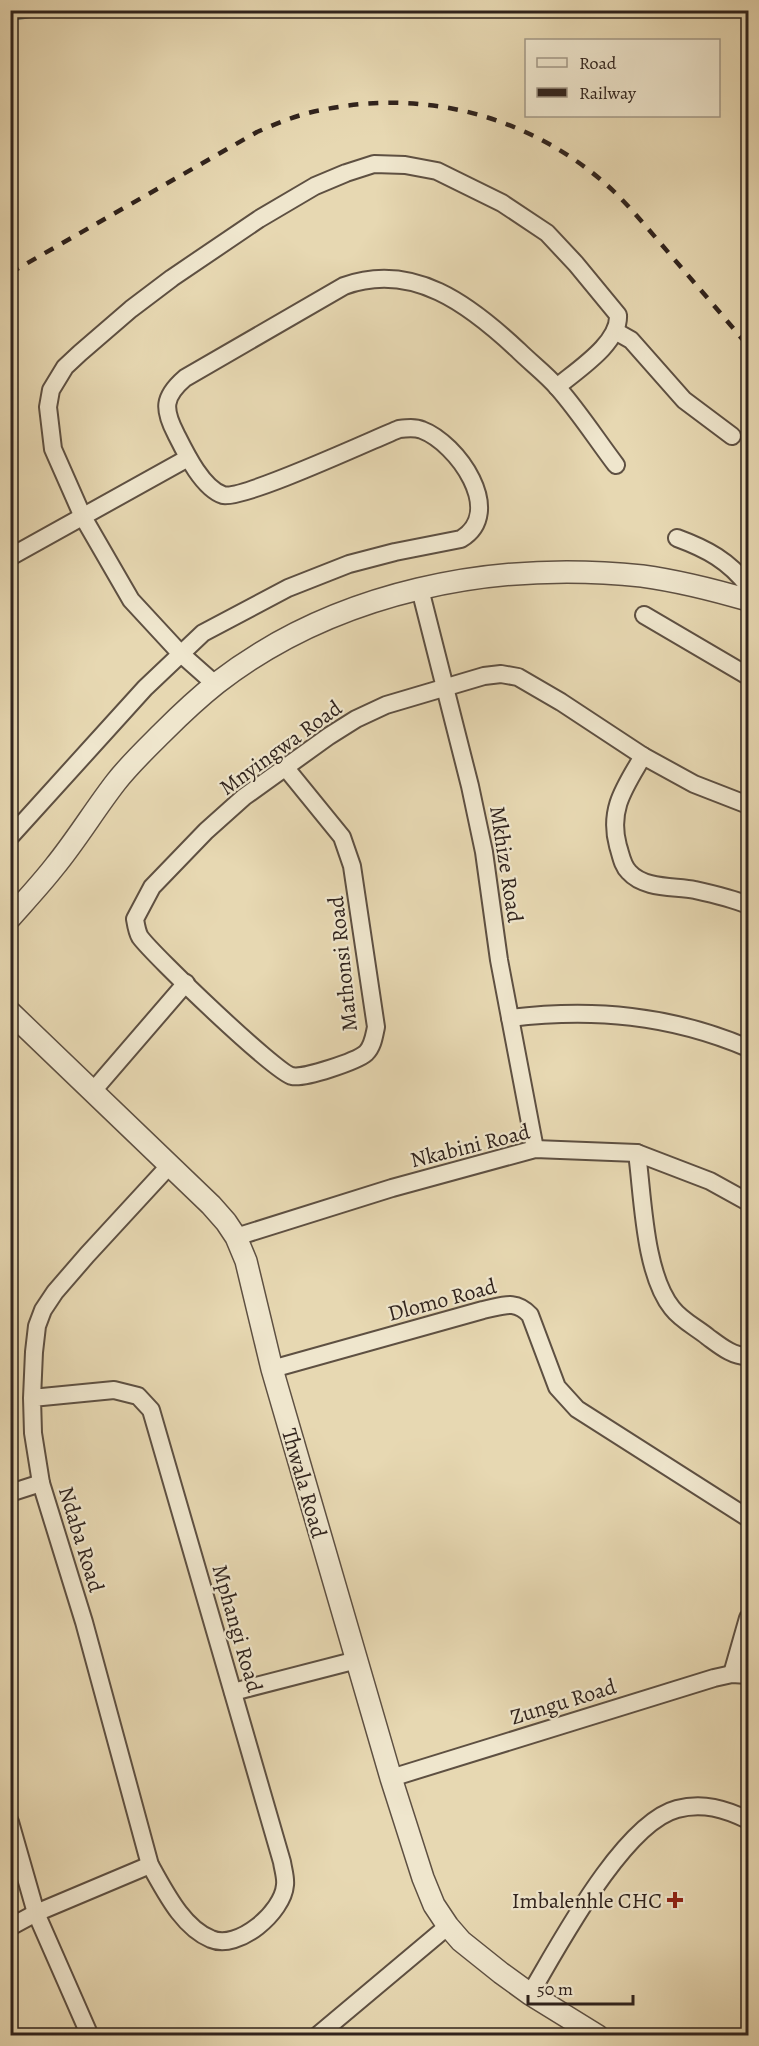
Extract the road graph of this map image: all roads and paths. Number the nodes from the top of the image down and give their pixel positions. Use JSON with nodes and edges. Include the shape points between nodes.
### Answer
{"nodes":[{"id":1,"x":615,"y":331,"type":"junction"},
{"id":2,"x":557,"y":387,"type":"junction"},
{"id":3,"x":732,"y":436,"type":"dead end"},
{"id":4,"x":188,"y":458,"type":"junction"},
{"id":5,"x":616,"y":465,"type":"dead end"},
{"id":6,"x":83,"y":517,"type":"junction"},
{"id":7,"x":677,"y":538,"type":"dead end"},
{"id":8,"x":10,"y":557,"type":"edge"},
{"id":9,"x":748,"y":586,"type":"edge"},
{"id":10,"x":420,"y":589,"type":"junction"},
{"id":11,"x":748,"y":600,"type":"edge"},
{"id":12,"x":644,"y":615,"type":"dead end"},
{"id":13,"x":180,"y":654,"type":"junction"},
{"id":14,"x":748,"y":676,"type":"edge"},
{"id":15,"x":215,"y":684,"type":"junction"},
{"id":16,"x":445,"y":687,"type":"junction"},
{"id":17,"x":644,"y":756,"type":"junction"},
{"id":18,"x":285,"y":767,"type":"junction"},
{"id":19,"x":748,"y":805,"type":"edge"},
{"id":20,"x":10,"y":837,"type":"edge"},
{"id":21,"x":748,"y":904,"type":"edge"},
{"id":22,"x":10,"y":918,"type":"edge"},
{"id":23,"x":135,"y":919,"type":"joint"},
{"id":24,"x":186,"y":983,"type":"junction"},
{"id":25,"x":10,"y":1012,"type":"edge"},
{"id":26,"x":510,"y":1018,"type":"junction"},
{"id":27,"x":748,"y":1048,"type":"edge"},
{"id":28,"x":93,"y":1092,"type":"junction"},
{"id":29,"x":535,"y":1149,"type":"junction"},
{"id":30,"x":637,"y":1153,"type":"junction"},
{"id":31,"x":169,"y":1166,"type":"junction"},
{"id":32,"x":748,"y":1202,"type":"edge"},
{"id":33,"x":236,"y":1237,"type":"junction"},
{"id":34,"x":748,"y":1356,"type":"edge"},
{"id":35,"x":272,"y":1369,"type":"junction"},
{"id":36,"x":32,"y":1398,"type":"junction"},
{"id":37,"x":41,"y":1483,"type":"junction"},
{"id":38,"x":10,"y":1493,"type":"edge"},
{"id":39,"x":748,"y":1518,"type":"edge"},
{"id":40,"x":748,"y":1618,"type":"edge"},
{"id":41,"x":357,"y":1660,"type":"junction"},
{"id":42,"x":740,"y":1674,"type":"edge"},
{"id":43,"x":233,"y":1692,"type":"junction"},
{"id":44,"x":391,"y":1778,"type":"junction"},
{"id":45,"x":748,"y":1820,"type":"edge"},
{"id":46,"x":10,"y":1822,"type":"edge"},
{"id":47,"x":150,"y":1865,"type":"junction"},
{"id":48,"x":36,"y":1913,"type":"junction"},
{"id":49,"x":448,"y":1926,"type":"junction"},
{"id":50,"x":12,"y":1928,"type":"edge"},
{"id":51,"x":213,"y":1940,"type":"joint"},
{"id":52,"x":530,"y":1994,"type":"junction"},
{"id":53,"x":90,"y":2036,"type":"edge"},
{"id":54,"x":317,"y":2036,"type":"edge"},
{"id":55,"x":598,"y":2036,"type":"edge"}],
"edges":[{"from":1,"to":2,"type":"street","via":[[595,355]]},
{"from":1,"to":3,"type":"street","via":[[631,340],[684,400]]},
{"from":1,"to":6,"type":"street","via":[[618,315],[576,264],[547,233],[502,203],[437,171],[374,164],[346,173],[259,219],[172,278],[65,368],[51,390],[49,429],[53,449]]},
{"from":2,"to":4,"type":"street","via":[[481,317],[441,292],[393,279],[357,281],[174,387],[166,404],[167,415]]},
{"from":2,"to":5,"type":"street"},
{"from":4,"to":6,"type":"street"},
{"from":4,"to":13,"type":"street","via":[[216,492],[234,495],[410,427],[437,438],[453,454],[469,473],[481,507],[475,527],[461,539],[349,564],[288,588],[203,633]]},
{"from":6,"to":8,"type":"street"},
{"from":6,"to":13,"type":"street","via":[[131,600]]},
{"from":7,"to":9,"type":"street","via":[[726,562]]},
{"from":10,"to":11,"type":"street","via":[[458,580],[575,571],[644,577]]},
{"from":10,"to":15,"type":"street","via":[[356,607],[292,636]]},
{"from":10,"to":16,"type":"street","name":"Mkhize Road"},
{"from":12,"to":14,"type":"street"},
{"from":13,"to":15,"type":"street"},
{"from":13,"to":20,"type":"street"},
{"from":15,"to":22,"type":"street","via":[[117,781],[55,867]]},
{"from":16,"to":17,"type":"street","name":"Mnyingwa Road","via":[[492,675],[519,677]]},
{"from":16,"to":18,"type":"street","name":"Mnyingwa Road","via":[[386,705],[356,719]]},
{"from":16,"to":26,"type":"street","name":"Mkhize Road","via":[[484,852]]},
{"from":17,"to":19,"type":"street","name":"Mnyingwa Road","via":[[694,784]]},
{"from":17,"to":21,"type":"street","via":[[624,788],[615,814],[616,836],[626,867],[652,884]]},
{"from":18,"to":23,"type":"street","name":"Mnyingwa Road","via":[[207,831],[152,887]]},
{"from":18,"to":24,"type":"street","name":"Mathonsi Road","via":[[342,837],[352,866],[374,1010],[376,1028],[372,1044],[356,1059],[292,1076],[262,1055]]},
{"from":23,"to":24,"type":"street","name":"Mathonsi Road","via":[[140,936]]},
{"from":24,"to":28,"type":"street"},
{"from":25,"to":28,"type":"street","name":"Thwala Road"},
{"from":26,"to":27,"type":"street","via":[[554,1013],[633,1016],[680,1024]]},
{"from":26,"to":29,"type":"street","name":"Mkhize Road"},
{"from":28,"to":31,"type":"street","name":"Thwala Road"},
{"from":29,"to":30,"type":"street","name":"Nkabini Road"},
{"from":29,"to":33,"type":"street","name":"Nkabini Road"},
{"from":30,"to":32,"type":"street","name":"Nkabini Road","via":[[710,1181]]},
{"from":30,"to":34,"type":"street","via":[[645,1231],[663,1296],[673,1311],[720,1345]]},
{"from":31,"to":33,"type":"street","name":"Thwala Road","via":[[211,1204]]},
{"from":31,"to":36,"type":"street","name":"Ndaba Road","via":[[87,1255],[43,1310],[36,1335]]},
{"from":33,"to":35,"type":"street","name":"Thwala Road","via":[[246,1261]]},
{"from":35,"to":39,"type":"street","name":"Dlomo Road","via":[[483,1310],[517,1305],[530,1315],[557,1387],[577,1409]]},
{"from":35,"to":41,"type":"street","name":"Thwala Road"},
{"from":36,"to":37,"type":"street","name":"Ndaba Road"},
{"from":36,"to":43,"type":"street","name":"Mphangi Road","via":[[114,1390],[138,1396],[151,1410]]},
{"from":37,"to":38,"type":"street"},
{"from":37,"to":47,"type":"street","name":"Ndaba Road","via":[[84,1622]]},
{"from":40,"to":42,"type":"street"},
{"from":41,"to":43,"type":"street"},
{"from":41,"to":44,"type":"street","name":"Thwala Road"},
{"from":42,"to":44,"type":"street","name":"Zungu Road"},
{"from":43,"to":51,"type":"street","name":"Mphangi Road","via":[[282,1862],[285,1885],[272,1913],[260,1925],[242,1936]]},
{"from":44,"to":49,"type":"street","name":"Thwala Road","via":[[423,1878]]},
{"from":45,"to":52,"type":"street","via":[[731,1811],[694,1806],[675,1810],[636,1835],[617,1856]]},
{"from":46,"to":48,"type":"street"},
{"from":47,"to":48,"type":"street"},
{"from":47,"to":51,"type":"street","name":"Ndaba Road","via":[[188,1922]]},
{"from":48,"to":50,"type":"street"},
{"from":48,"to":53,"type":"street"},
{"from":49,"to":52,"type":"street","name":"Thwala Road","via":[[461,1941]]},
{"from":49,"to":54,"type":"street"},
{"from":52,"to":55,"type":"street","name":"Thwala Road"}]}
